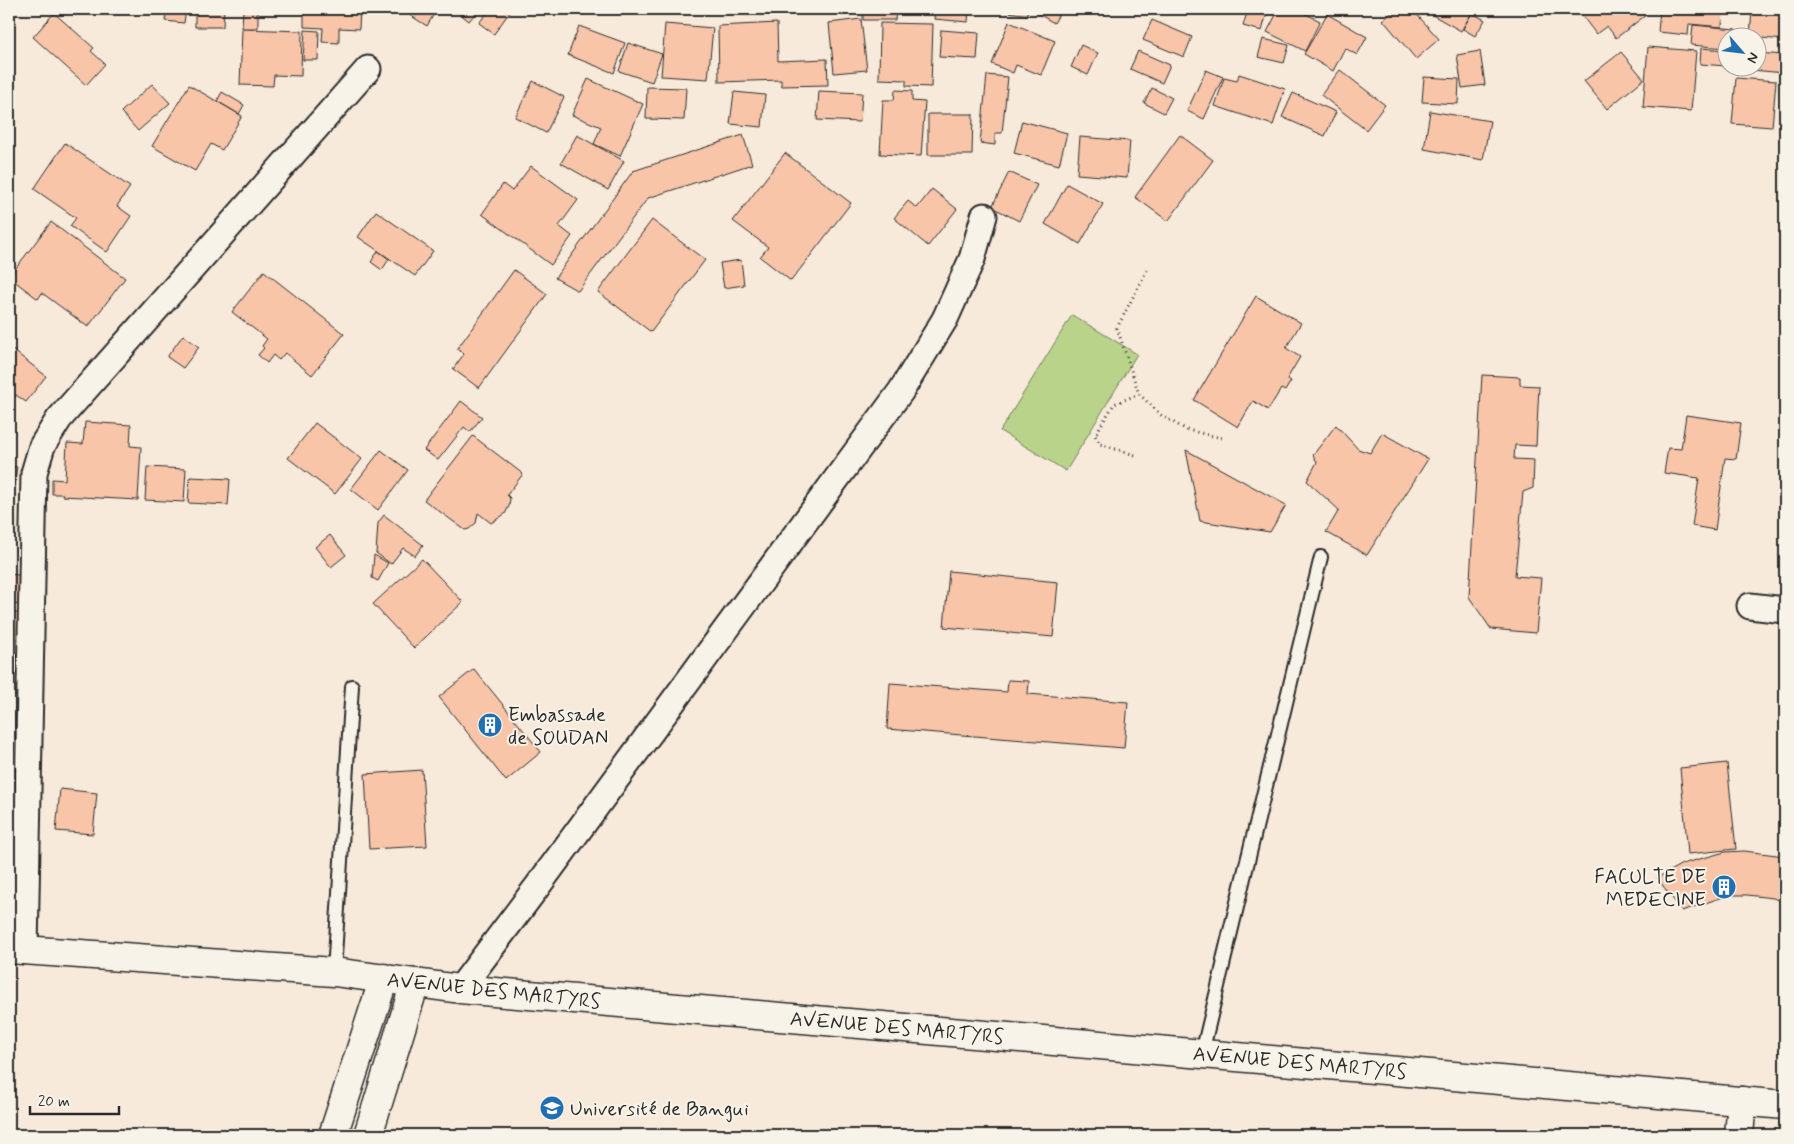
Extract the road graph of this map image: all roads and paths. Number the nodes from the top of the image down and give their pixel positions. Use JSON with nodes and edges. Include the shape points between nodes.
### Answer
{"nodes":[{"id":1,"x":368,"y":69,"type":"dead end"},
{"id":2,"x":984,"y":216,"type":"dead end"},
{"id":3,"x":1147,"y":270,"type":"dead end"},
{"id":4,"x":1139,"y":394,"type":"junction"},
{"id":5,"x":1222,"y":438,"type":"dead end"},
{"id":6,"x":1135,"y":455,"type":"dead end"},
{"id":7,"x":1750,"y":606,"type":"dead end"},
{"id":8,"x":1785,"y":610,"type":"edge"},
{"id":9,"x":1296,"y":662,"type":"junction"},
{"id":10,"x":352,"y":686,"type":"dead end"},
{"id":11,"x":17,"y":950,"type":"edge"},
{"id":12,"x":334,"y":972,"type":"junction"},
{"id":13,"x":384,"y":978,"type":"junction"},
{"id":14,"x":415,"y":983,"type":"junction"},
{"id":15,"x":460,"y":989,"type":"junction"},
{"id":16,"x":1202,"y":1053,"type":"junction"},
{"id":17,"x":1742,"y":1101,"type":"junction"},
{"id":18,"x":1785,"y":1105,"type":"edge"},
{"id":19,"x":333,"y":1135,"type":"edge"},
{"id":20,"x":368,"y":1135,"type":"edge"},
{"id":21,"x":1739,"y":1135,"type":"edge"}],
"edges":[{"from":1,"to":11,"type":"street","via":[[59,419],[42,446],[34,473]]},
{"from":2,"to":15,"type":"street","via":[[972,258],[945,319],[901,391]]},
{"from":3,"to":4,"type":"path","via":[[1117,328]]},
{"from":4,"to":5,"type":"path","via":[[1162,416],[1187,430]]},
{"from":4,"to":6,"type":"path","via":[[1114,404],[1095,435],[1100,444]]},
{"from":7,"to":8,"type":"street"},
{"from":9,"to":9,"type":"lane","via":[[1232,922],[1223,960],[1242,883]]},
{"from":9,"to":16,"type":"lane","via":[[1322,557]]},
{"from":10,"to":12,"type":"lane"},
{"from":11,"to":12,"type":"main road","name":"AVENUE DES MARTYRS"},
{"from":12,"to":13,"type":"main road","name":"AVENUE DES MARTYRS"},
{"from":13,"to":14,"type":"main road","name":"AVENUE DES MARTYRS"},
{"from":13,"to":19,"type":"main road"},
{"from":14,"to":15,"type":"main road","name":"AVENUE DES MARTYRS"},
{"from":14,"to":20,"type":"main road"},
{"from":15,"to":16,"type":"main road","name":"AVENUE DES MARTYRS"},
{"from":16,"to":17,"type":"main road","name":"AVENUE DES MARTYRS"},
{"from":17,"to":18,"type":"main road","name":"AVENUE DES MARTYRS"},
{"from":17,"to":21,"type":"main road"}]}
